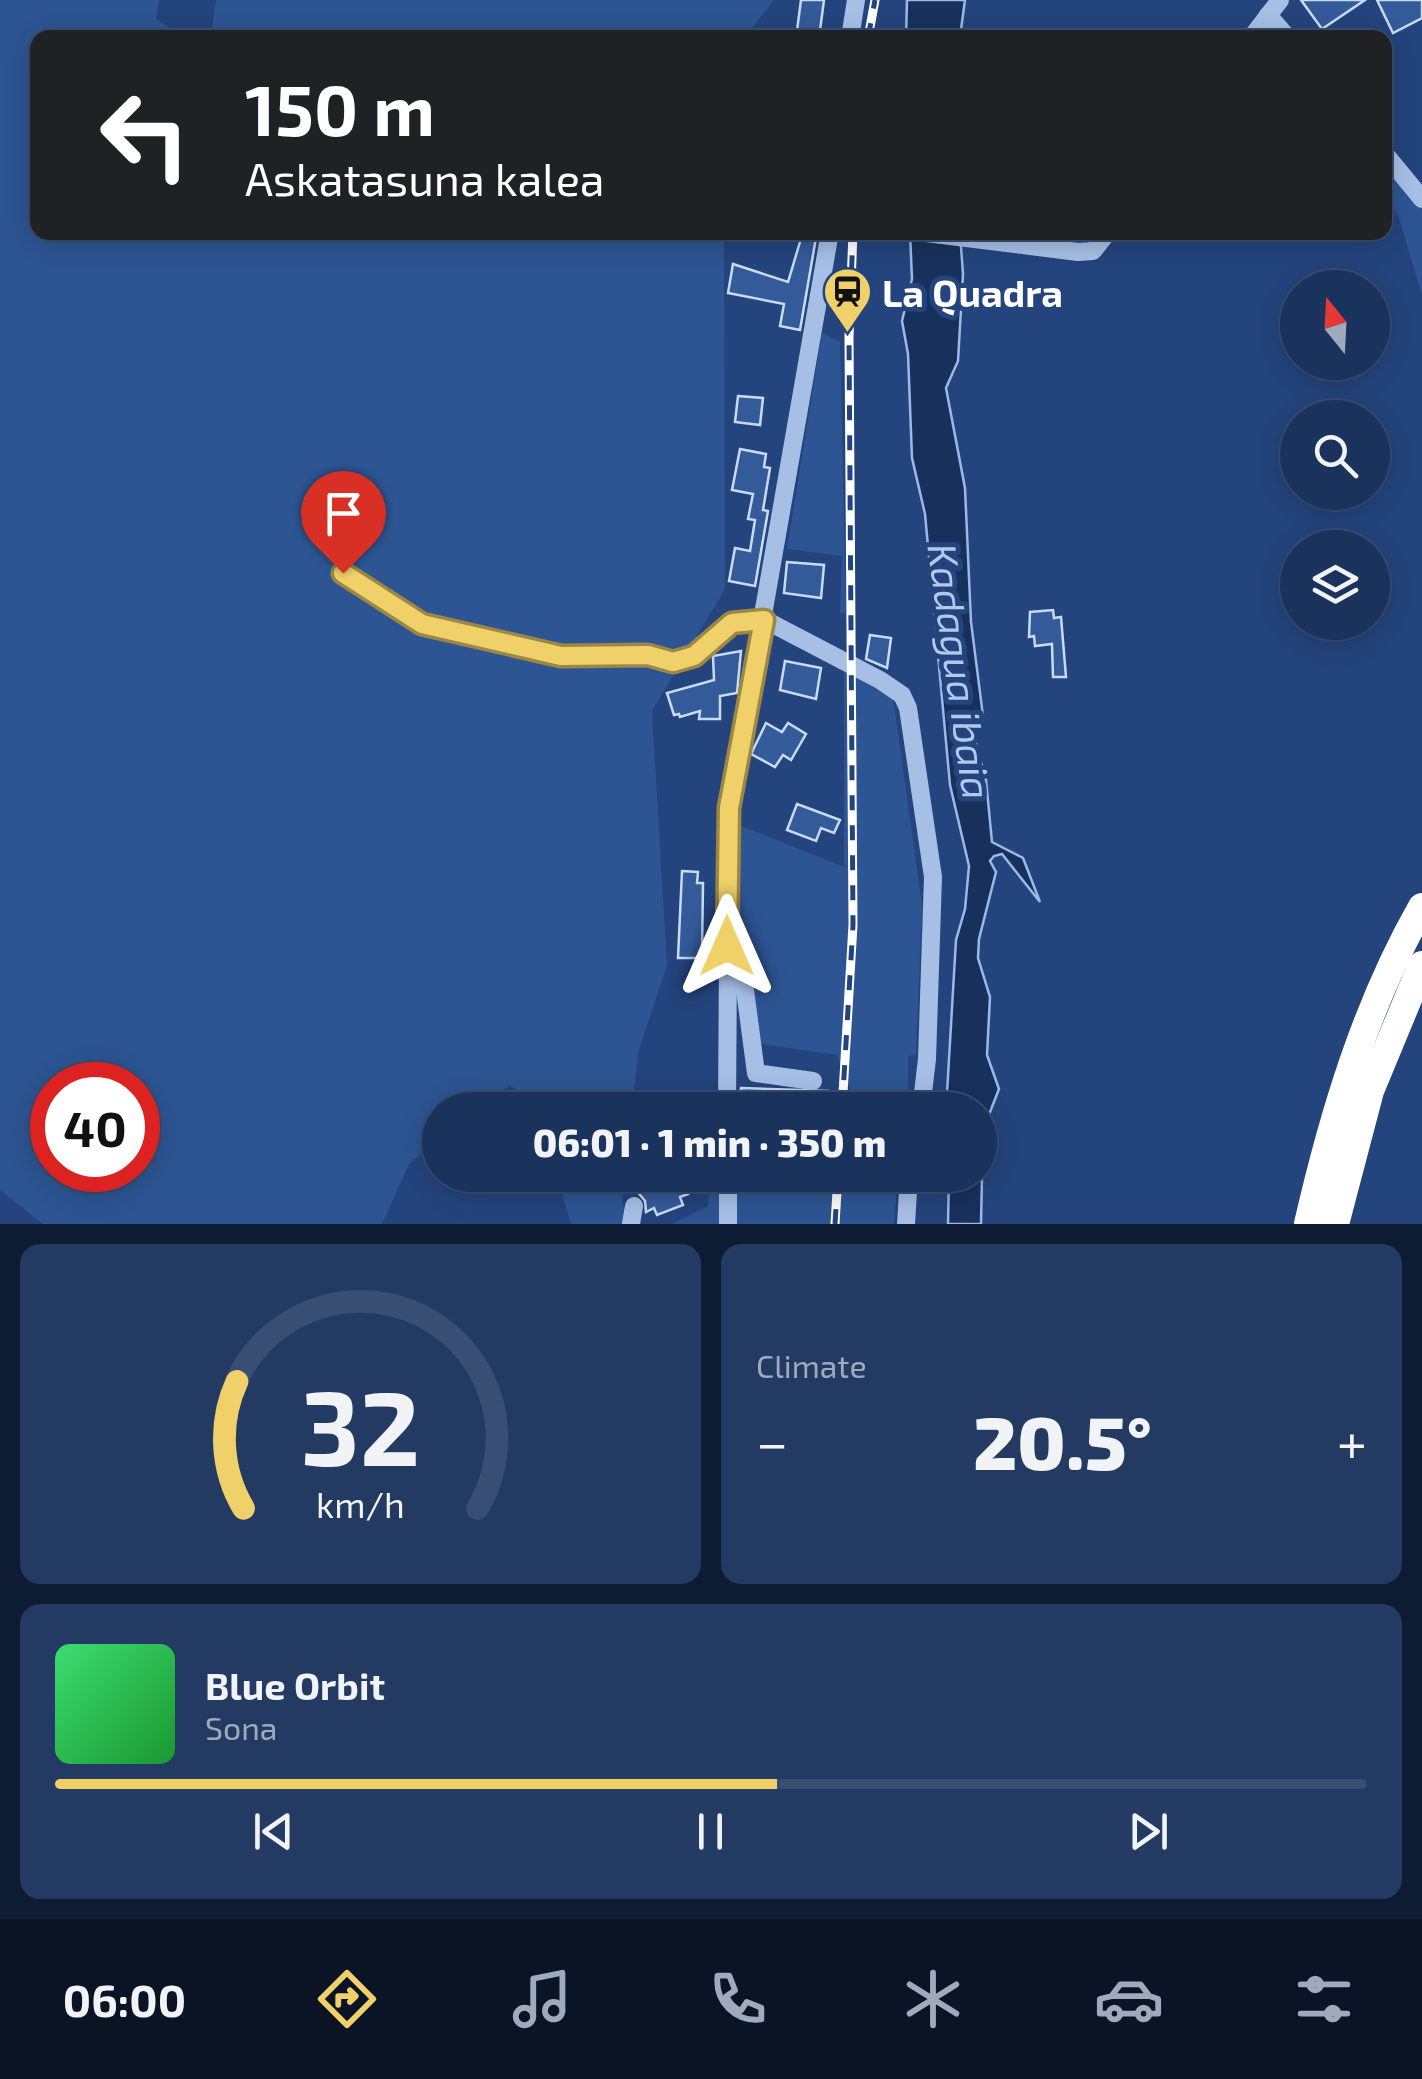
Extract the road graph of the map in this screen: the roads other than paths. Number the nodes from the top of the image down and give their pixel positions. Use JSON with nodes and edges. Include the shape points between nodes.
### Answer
{"nodes":[{"id":1,"x":856,"y":0,"type":"edge"},
{"id":2,"x":1280,"y":0,"type":"edge"},
{"id":3,"x":1268,"y":15,"type":"junction"},
{"id":4,"x":851,"y":30,"type":"edge"},
{"id":5,"x":1256,"y":30,"type":"edge"},
{"id":6,"x":1281,"y":30,"type":"edge"},
{"id":7,"x":1392,"y":163,"type":"edge"},
{"id":8,"x":1422,"y":199,"type":"edge"},
{"id":9,"x":829,"y":240,"type":"edge"},
{"id":10,"x":973,"y":240,"type":"edge"},
{"id":11,"x":1102,"y":240,"type":"edge"},
{"id":12,"x":343,"y":573,"type":"dead end"},
{"id":13,"x":764,"y":620,"type":"junction"},
{"id":14,"x":1422,"y":907,"type":"edge"},
{"id":15,"x":1422,"y":965,"type":"edge"},
{"id":16,"x":727,"y":977,"type":"junction"},
{"id":17,"x":813,"y":1081,"type":"dead end"},
{"id":18,"x":728,"y":1092,"type":"edge"},
{"id":19,"x":923,"y":1092,"type":"edge"},
{"id":20,"x":728,"y":1192,"type":"edge"},
{"id":21,"x":908,"y":1192,"type":"edge"},
{"id":22,"x":728,"y":1224,"type":"edge"},
{"id":23,"x":906,"y":1224,"type":"edge"},
{"id":24,"x":1308,"y":1224,"type":"edge"},
{"id":25,"x":1334,"y":1224,"type":"edge"}],
"edges":[{"from":1,"to":4,"type":"street"},
{"from":2,"to":3,"type":"street"},
{"from":3,"to":5,"type":"street"},
{"from":3,"to":6,"type":"street"},
{"from":7,"to":8,"type":"street"},
{"from":9,"to":13,"type":"street"},
{"from":10,"to":11,"type":"street","via":[[1078,252],[1093,251]]},
{"from":12,"to":13,"type":"street","via":[[422,624],[561,656],[648,655],[673,662],[694,656],[732,623]]},
{"from":13,"to":16,"type":"street","via":[[729,808]]},
{"from":13,"to":19,"type":"street","via":[[880,680],[908,708],[933,877]]},
{"from":14,"to":24,"type":"highway","via":[[1360,1044]]},
{"from":15,"to":25,"type":"highway","via":[[1370,1091]]},
{"from":16,"to":17,"type":"street","via":[[745,990],[756,1073]]},
{"from":16,"to":18,"type":"street"},
{"from":20,"to":22,"type":"street"},
{"from":21,"to":23,"type":"street"}]}
